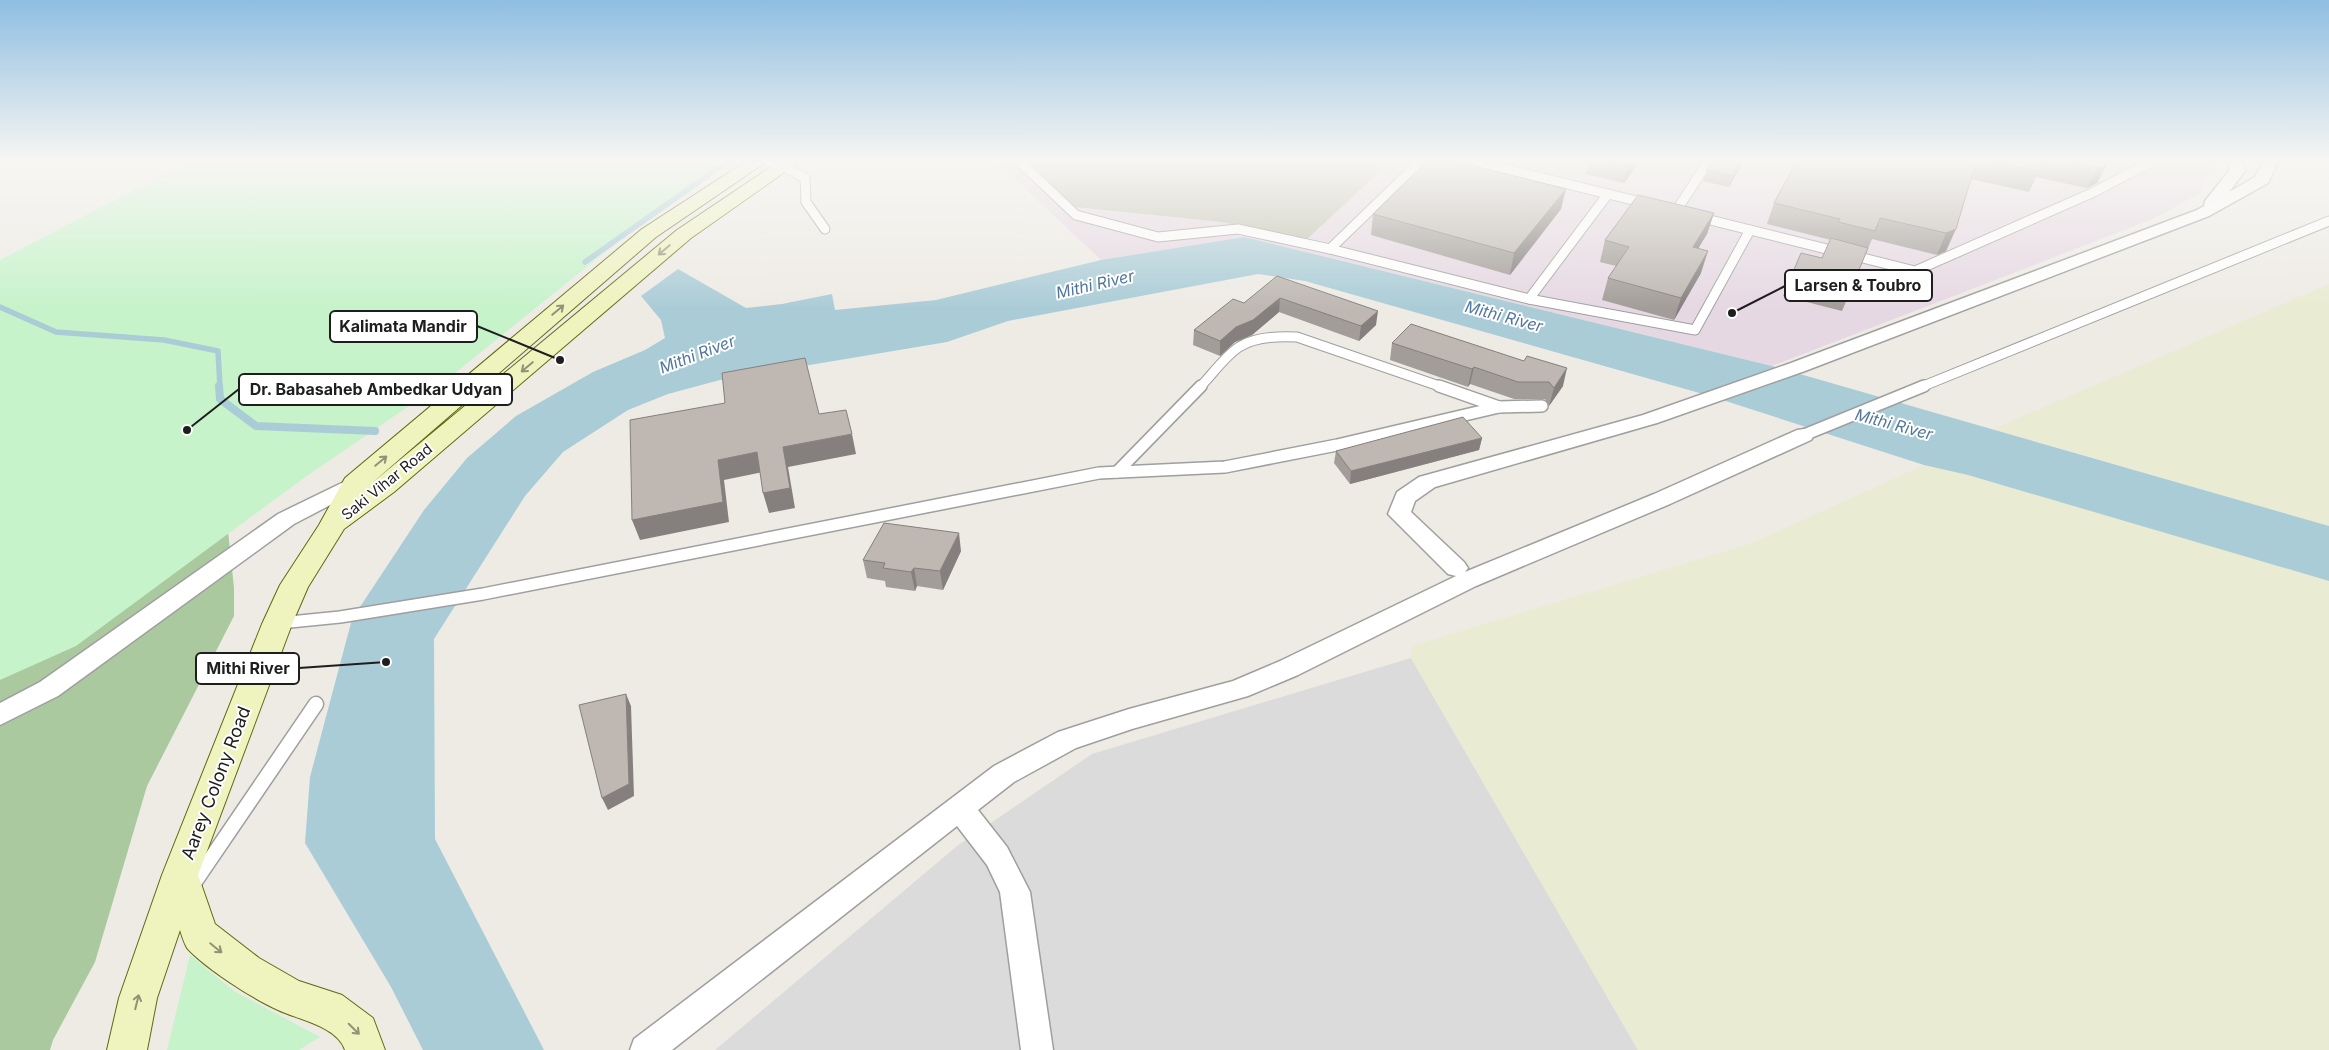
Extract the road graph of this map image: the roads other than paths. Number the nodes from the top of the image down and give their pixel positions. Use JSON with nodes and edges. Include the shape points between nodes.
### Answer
{"nodes":[{"id":1,"x":683,"y":211,"type":"edge"},
{"id":2,"x":717,"y":211,"type":"edge"},
{"id":3,"x":811,"y":211,"type":"edge"},
{"id":4,"x":1072,"y":211,"type":"edge"},
{"id":5,"x":1369,"y":211,"type":"edge"},
{"id":6,"x":1595,"y":211,"type":"edge"},
{"id":7,"x":1676,"y":211,"type":"edge"},
{"id":8,"x":2051,"y":211,"type":"edge"},
{"id":9,"x":2203,"y":212,"type":"edge"},
{"id":10,"x":2329,"y":221,"type":"edge"},
{"id":11,"x":825,"y":229,"type":"dead end"},
{"id":12,"x":1750,"y":230,"type":"junction"},
{"id":13,"x":1330,"y":249,"type":"junction"},
{"id":14,"x":602,"y":273,"type":"junction"},
{"id":15,"x":630,"y":280,"type":"junction"},
{"id":16,"x":1529,"y":300,"type":"junction"},
{"id":17,"x":1542,"y":406,"type":"dead end"},
{"id":18,"x":1499,"y":407,"type":"junction"},
{"id":19,"x":1804,"y":435,"type":"joint"},
{"id":20,"x":1117,"y":472,"type":"junction"},
{"id":21,"x":354,"y":484,"type":"junction"},
{"id":22,"x":385,"y":486,"type":"junction"},
{"id":23,"x":332,"y":527,"type":"junction"},
{"id":24,"x":1456,"y":568,"type":"dead end"},
{"id":25,"x":277,"y":624,"type":"junction"},
{"id":26,"x":316,"y":704,"type":"dead end"},
{"id":27,"x":0,"y":715,"type":"edge"},
{"id":28,"x":960,"y":808,"type":"junction"},
{"id":29,"x":183,"y":885,"type":"junction"},
{"id":30,"x":127,"y":1050,"type":"edge"},
{"id":31,"x":365,"y":1050,"type":"edge"},
{"id":32,"x":646,"y":1050,"type":"edge"},
{"id":33,"x":1037,"y":1050,"type":"edge"}],
"edges":[{"from":1,"to":14,"type":"main road","name":"Saki Vihar Road","via":[[649,233]]},
{"from":2,"to":15,"type":"main road","name":"Saki Vihar Road","one_way":true,"via":[[684,234]]},
{"from":3,"to":11,"type":"lane"},
{"from":4,"to":13,"type":"lane","via":[[1076,215],[1158,237],[1238,229]]},
{"from":5,"to":13,"type":"lane"},
{"from":6,"to":16,"type":"lane"},
{"from":7,"to":12,"type":"lane"},
{"from":8,"to":12,"type":"lane","via":[[1915,271]]},
{"from":9,"to":24,"type":"street","via":[[1798,368],[1650,419],[1427,482],[1405,497],[1399,514]]},
{"from":10,"to":19,"type":"lane"},
{"from":12,"to":16,"type":"lane","via":[[1695,330]]},
{"from":13,"to":16,"type":"lane"},
{"from":14,"to":15,"type":"main road"},
{"from":21,"to":14,"type":"main road","name":"Saki Vihar Road","one_way":true},
{"from":15,"to":22,"type":"main road","name":"Saki Vihar Road","one_way":true},
{"from":17,"to":18,"type":"lane"},
{"from":18,"to":20,"type":"lane","via":[[1225,467]]},
{"from":18,"to":20,"type":"lane","via":[[1297,337],[1260,338],[1239,347]]},
{"from":19,"to":28,"type":"street","via":[[1468,580],[1289,668],[1239,689],[1129,719],[1067,740],[1004,774]]},
{"from":20,"to":25,"type":"lane","via":[[483,594]]},
{"from":21,"to":22,"type":"street"},
{"from":21,"to":23,"type":"main road","name":"Saki Vihar Road"},
{"from":21,"to":27,"type":"street","via":[[286,519],[49,689]]},
{"from":22,"to":23,"type":"main road","name":"Saki Vihar Road"},
{"from":23,"to":25,"type":"main road","name":"Aarey Colony Road","via":[[294,585]]},
{"from":25,"to":29,"type":"main road","name":"Aarey Colony Road"},
{"from":26,"to":29,"type":"lane"},
{"from":28,"to":32,"type":"street"},
{"from":28,"to":33,"type":"street","via":[[997,856],[1015,892]]},
{"from":30,"to":29,"type":"main road","name":"Aarey Colony Road","one_way":true,"via":[[138,998]]},
{"from":29,"to":31,"type":"main road","one_way":true,"via":[[200,935],[245,971],[283,993],[328,1008],[359,1032]]}]}
